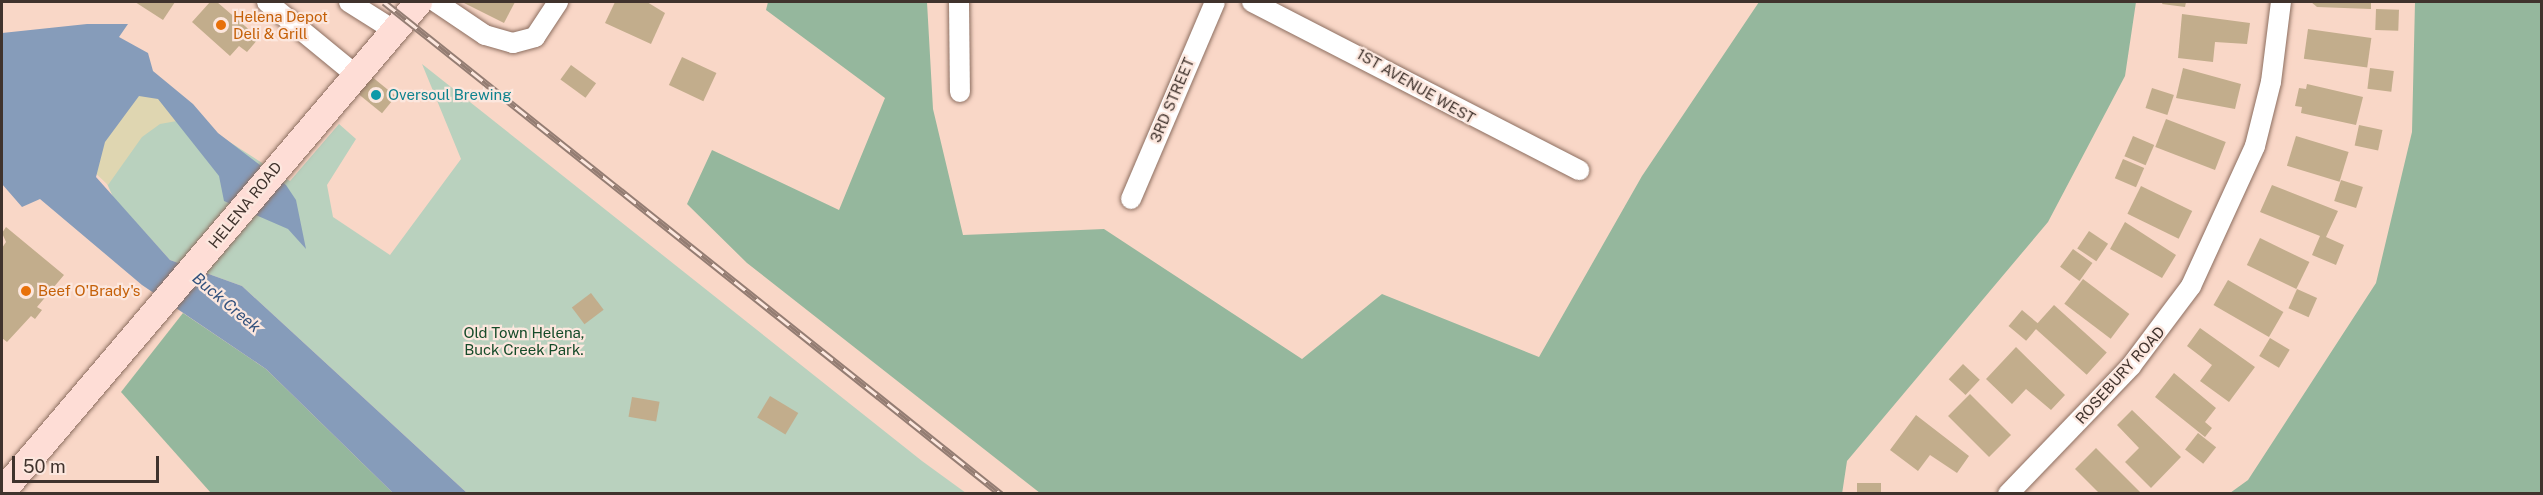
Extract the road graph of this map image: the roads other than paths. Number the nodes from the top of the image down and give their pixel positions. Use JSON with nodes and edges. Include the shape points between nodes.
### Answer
{"nodes":[{"id":1,"x":267,"y":2,"type":"edge"},
{"id":2,"x":349,"y":2,"type":"edge"},
{"id":3,"x":418,"y":2,"type":"edge"},
{"id":4,"x":436,"y":2,"type":"edge"},
{"id":5,"x":558,"y":2,"type":"edge"},
{"id":6,"x":959,"y":2,"type":"edge"},
{"id":7,"x":1215,"y":2,"type":"edge"},
{"id":8,"x":1252,"y":2,"type":"edge"},
{"id":9,"x":2281,"y":2,"type":"edge"},
{"id":10,"x":395,"y":31,"type":"junction"},
{"id":11,"x":356,"y":75,"type":"junction"},
{"id":12,"x":960,"y":92,"type":"dead end"},
{"id":13,"x":1579,"y":170,"type":"dead end"},
{"id":14,"x":1131,"y":199,"type":"dead end"},
{"id":15,"x":2,"y":491,"type":"edge"},
{"id":16,"x":2008,"y":494,"type":"edge"}],
"edges":[{"from":1,"to":11,"type":"street"},
{"from":2,"to":10,"type":"street"},
{"from":3,"to":10,"type":"main road","name":"HELENA ROAD"},
{"from":4,"to":5,"type":"street","via":[[485,35],[525,42],[543,28]]},
{"from":6,"to":12,"type":"street"},
{"from":7,"to":14,"type":"street","name":"3RD STREET"},
{"from":8,"to":13,"type":"street","name":"1ST AVENUE WEST"},
{"from":9,"to":16,"type":"street","name":"ROSEBURY ROAD","via":[[2271,82],[2254,146],[2191,286],[2132,366]]},
{"from":10,"to":11,"type":"main road","name":"HELENA ROAD"},
{"from":11,"to":15,"type":"main road","name":"HELENA ROAD"}]}
